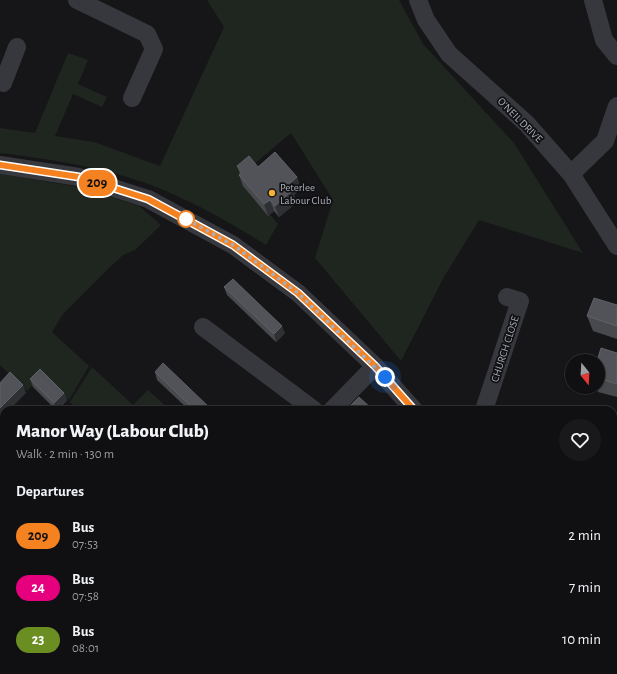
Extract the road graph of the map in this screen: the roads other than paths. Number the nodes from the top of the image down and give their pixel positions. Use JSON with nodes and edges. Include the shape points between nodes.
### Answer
{"nodes":[{"id":1,"x":418,"y":0,"type":"edge"},
{"id":2,"x":593,"y":0,"type":"edge"},
{"id":3,"x":81,"y":1,"type":"edge"},
{"id":4,"x":17,"y":48,"type":"dead end"},
{"id":5,"x":617,"y":56,"type":"edge"},
{"id":6,"x":0,"y":82,"type":"edge"},
{"id":7,"x":132,"y":98,"type":"dead end"},
{"id":8,"x":617,"y":106,"type":"edge"},
{"id":9,"x":0,"y":165,"type":"edge"},
{"id":10,"x":571,"y":174,"type":"junction"},
{"id":11,"x":617,"y":246,"type":"edge"},
{"id":12,"x":507,"y":297,"type":"dead end"},
{"id":13,"x":203,"y":327,"type":"dead end"},
{"id":14,"x":375,"y":366,"type":"junction"},
{"id":15,"x":309,"y":406,"type":"edge"},
{"id":16,"x":336,"y":406,"type":"edge"},
{"id":17,"x":410,"y":406,"type":"edge"},
{"id":18,"x":485,"y":406,"type":"edge"}],
"edges":[{"from":1,"to":10,"type":"street","name":"O'NEIL DRIVE","via":[[426,20],[449,54],[527,124]]},
{"from":2,"to":5,"type":"street","via":[[604,40]]},
{"from":3,"to":7,"type":"street","via":[[147,34],[154,49]]},
{"from":4,"to":6,"type":"street","via":[[3,83]]},
{"from":8,"to":10,"type":"street","via":[[605,141]]},
{"from":9,"to":14,"type":"street","via":[[79,177],[148,199],[233,245],[251,258],[298,293]]},
{"from":10,"to":11,"type":"street","name":"O'NEIL DRIVE"},
{"from":12,"to":18,"type":"street","name":"CHURCH CLOSE","via":[[520,301]]},
{"from":13,"to":15,"type":"street"},
{"from":14,"to":16,"type":"street"},
{"from":14,"to":17,"type":"street"}]}
